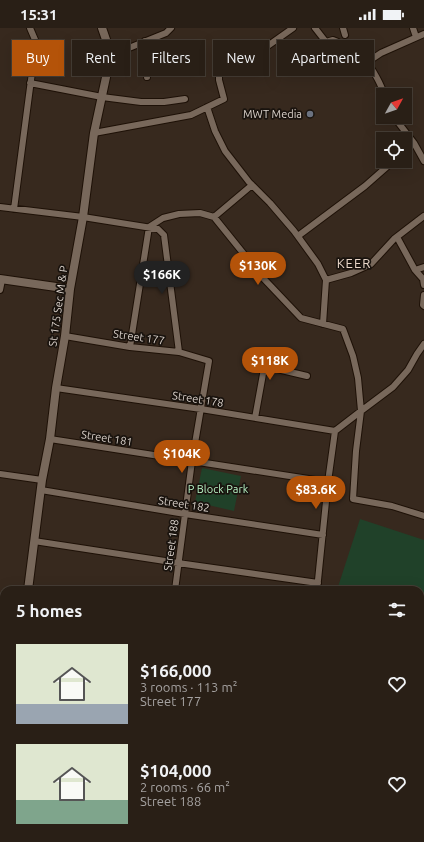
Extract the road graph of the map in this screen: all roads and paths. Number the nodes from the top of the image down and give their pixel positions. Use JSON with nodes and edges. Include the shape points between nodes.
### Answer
{"nodes":[{"id":1,"x":30,"y":28,"type":"edge"},
{"id":2,"x":102,"y":28,"type":"edge"},
{"id":3,"x":171,"y":28,"type":"edge"},
{"id":4,"x":293,"y":28,"type":"edge"},
{"id":5,"x":315,"y":28,"type":"edge"},
{"id":6,"x":413,"y":28,"type":"edge"},
{"id":7,"x":424,"y":34,"type":"edge"},
{"id":8,"x":416,"y":37,"type":"junction"},
{"id":9,"x":106,"y":40,"type":"edge"},
{"id":10,"x":150,"y":40,"type":"edge"},
{"id":11,"x":324,"y":40,"type":"edge"},
{"id":12,"x":374,"y":58,"type":"edge"},
{"id":13,"x":374,"y":74,"type":"edge"},
{"id":14,"x":106,"y":76,"type":"edge"},
{"id":15,"x":30,"y":83,"type":"junction"},
{"id":16,"x":381,"y":88,"type":"edge"},
{"id":17,"x":102,"y":97,"type":"junction"},
{"id":18,"x":185,"y":99,"type":"dead end"},
{"id":19,"x":207,"y":107,"type":"junction"},
{"id":20,"x":399,"y":124,"type":"edge"},
{"id":21,"x":94,"y":133,"type":"junction"},
{"id":22,"x":414,"y":143,"type":"joint"},
{"id":23,"x":424,"y":161,"type":"edge"},
{"id":24,"x":385,"y":168,"type":"edge"},
{"id":25,"x":252,"y":185,"type":"junction"},
{"id":26,"x":0,"y":207,"type":"edge"},
{"id":27,"x":14,"y":209,"type":"junction"},
{"id":28,"x":424,"y":216,"type":"edge"},
{"id":29,"x":83,"y":217,"type":"junction"},
{"id":30,"x":214,"y":217,"type":"junction"},
{"id":31,"x":149,"y":227,"type":"junction"},
{"id":32,"x":298,"y":236,"type":"junction"},
{"id":33,"x":397,"y":237,"type":"junction"},
{"id":34,"x":424,"y":266,"type":"edge"},
{"id":35,"x":415,"y":270,"type":"junction"},
{"id":36,"x":1,"y":279,"type":"edge"},
{"id":37,"x":326,"y":280,"type":"junction"},
{"id":38,"x":424,"y":285,"type":"edge"},
{"id":39,"x":70,"y":289,"type":"junction"},
{"id":40,"x":0,"y":290,"type":"edge"},
{"id":41,"x":424,"y":295,"type":"edge"},
{"id":42,"x":424,"y":306,"type":"edge"},
{"id":43,"x":323,"y":324,"type":"junction"},
{"id":44,"x":65,"y":336,"type":"junction"},
{"id":45,"x":424,"y":344,"type":"edge"},
{"id":46,"x":130,"y":347,"type":"junction"},
{"id":47,"x":179,"y":352,"type":"junction"},
{"id":48,"x":209,"y":361,"type":"joint"},
{"id":49,"x":307,"y":376,"type":"dead end"},
{"id":50,"x":56,"y":388,"type":"junction"},
{"id":51,"x":201,"y":409,"type":"junction"},
{"id":52,"x":361,"y":411,"type":"junction"},
{"id":53,"x":255,"y":418,"type":"junction"},
{"id":54,"x":335,"y":431,"type":"junction"},
{"id":55,"x":50,"y":440,"type":"junction"},
{"id":56,"x":192,"y":461,"type":"junction"},
{"id":57,"x":0,"y":474,"type":"edge"},
{"id":58,"x":42,"y":480,"type":"junction"},
{"id":59,"x":328,"y":482,"type":"junction"},
{"id":60,"x":42,"y":490,"type":"junction"},
{"id":61,"x":185,"y":514,"type":"junction"},
{"id":62,"x":424,"y":516,"type":"edge"},
{"id":63,"x":323,"y":535,"type":"junction"},
{"id":64,"x":34,"y":540,"type":"junction"},
{"id":65,"x":178,"y":563,"type":"junction"},
{"id":66,"x":318,"y":583,"type":"junction"},
{"id":67,"x":28,"y":586,"type":"edge"},
{"id":68,"x":175,"y":586,"type":"edge"},
{"id":69,"x":318,"y":586,"type":"edge"}],
"edges":[{"from":1,"to":15,"type":"street","via":[[36,42]]},
{"from":2,"to":9,"type":"street"},
{"from":3,"to":10,"type":"street"},
{"from":4,"to":19,"type":"street","via":[[262,50],[219,67],[219,80],[224,99]]},
{"from":5,"to":11,"type":"street"},
{"from":6,"to":8,"type":"street"},
{"from":7,"to":8,"type":"street"},
{"from":8,"to":12,"type":"street"},
{"from":13,"to":16,"type":"street"},
{"from":14,"to":17,"type":"street","name":"St 175 Sec M & P"},
{"from":15,"to":17,"type":"street"},
{"from":15,"to":27,"type":"street"},
{"from":17,"to":18,"type":"street","via":[[141,102]]},
{"from":17,"to":21,"type":"street","name":"St 175 Sec M & P"},
{"from":19,"to":21,"type":"street","via":[[190,115]]},
{"from":19,"to":25,"type":"street","via":[[225,151]]},
{"from":20,"to":22,"type":"street"},
{"from":21,"to":29,"type":"street","name":"St 175 Sec M & P"},
{"from":22,"to":23,"type":"street"},
{"from":24,"to":32,"type":"street"},
{"from":25,"to":30,"type":"street"},
{"from":25,"to":32,"type":"street"},
{"from":26,"to":27,"type":"street"},
{"from":27,"to":29,"type":"street"},
{"from":28,"to":33,"type":"street"},
{"from":29,"to":31,"type":"street"},
{"from":29,"to":39,"type":"street","name":"St 175 Sec M & P"},
{"from":30,"to":31,"type":"street","via":[[200,213],[179,214],[163,218]]},
{"from":30,"to":43,"type":"street","via":[[264,279],[301,318]]},
{"from":31,"to":46,"type":"street"},
{"from":31,"to":47,"type":"street","via":[[158,229],[164,235]]},
{"from":32,"to":37,"type":"street"},
{"from":33,"to":35,"type":"street"},
{"from":33,"to":37,"type":"street","via":[[371,264]]},
{"from":34,"to":35,"type":"street"},
{"from":35,"to":38,"type":"street","via":[[423,279]]},
{"from":36,"to":39,"type":"street"},
{"from":36,"to":40,"type":"street"},
{"from":37,"to":43,"type":"street"},
{"from":39,"to":44,"type":"street","name":"St 175 Sec M & P"},
{"from":41,"to":42,"type":"street"},
{"from":43,"to":52,"type":"street","via":[[343,329],[358,378]]},
{"from":44,"to":46,"type":"street","name":"Street 177"},
{"from":44,"to":50,"type":"street","name":"St 175 Sec M & P"},
{"from":45,"to":52,"type":"street","via":[[408,370],[393,387]]},
{"from":46,"to":47,"type":"street","name":"Street 177"},
{"from":47,"to":48,"type":"street","name":"Street 177"},
{"from":48,"to":51,"type":"street","name":"Street 188"},
{"from":49,"to":53,"type":"street","via":[[273,368],[266,369]]},
{"from":50,"to":51,"type":"street","name":"Street 178"},
{"from":50,"to":55,"type":"street","name":"St 175 Sec M & P"},
{"from":51,"to":53,"type":"street","name":"Street 178"},
{"from":51,"to":56,"type":"street","name":"Street 188"},
{"from":52,"to":54,"type":"street"},
{"from":52,"to":62,"type":"street","via":[[353,499],[392,506]]},
{"from":53,"to":54,"type":"street","name":"Street 178"},
{"from":54,"to":59,"type":"street"},
{"from":55,"to":56,"type":"street","name":"Street 181"},
{"from":55,"to":58,"type":"street","name":"St 175 Sec M & P"},
{"from":56,"to":59,"type":"street","name":"Street 181"},
{"from":56,"to":61,"type":"street","name":"Street 188"},
{"from":57,"to":58,"type":"street"},
{"from":58,"to":60,"type":"street","name":"St 175 Sec M & P"},
{"from":59,"to":63,"type":"street"},
{"from":60,"to":61,"type":"street","name":"Street 182"},
{"from":60,"to":64,"type":"street","name":"St 175 Sec M & P"},
{"from":61,"to":63,"type":"street","name":"Street 182"},
{"from":61,"to":65,"type":"street","name":"Street 188"},
{"from":63,"to":66,"type":"street"},
{"from":64,"to":65,"type":"street"},
{"from":64,"to":67,"type":"street","name":"St 175 Sec M & P"},
{"from":65,"to":66,"type":"street"},
{"from":65,"to":68,"type":"street","name":"Street 188"},
{"from":66,"to":69,"type":"street"}]}
